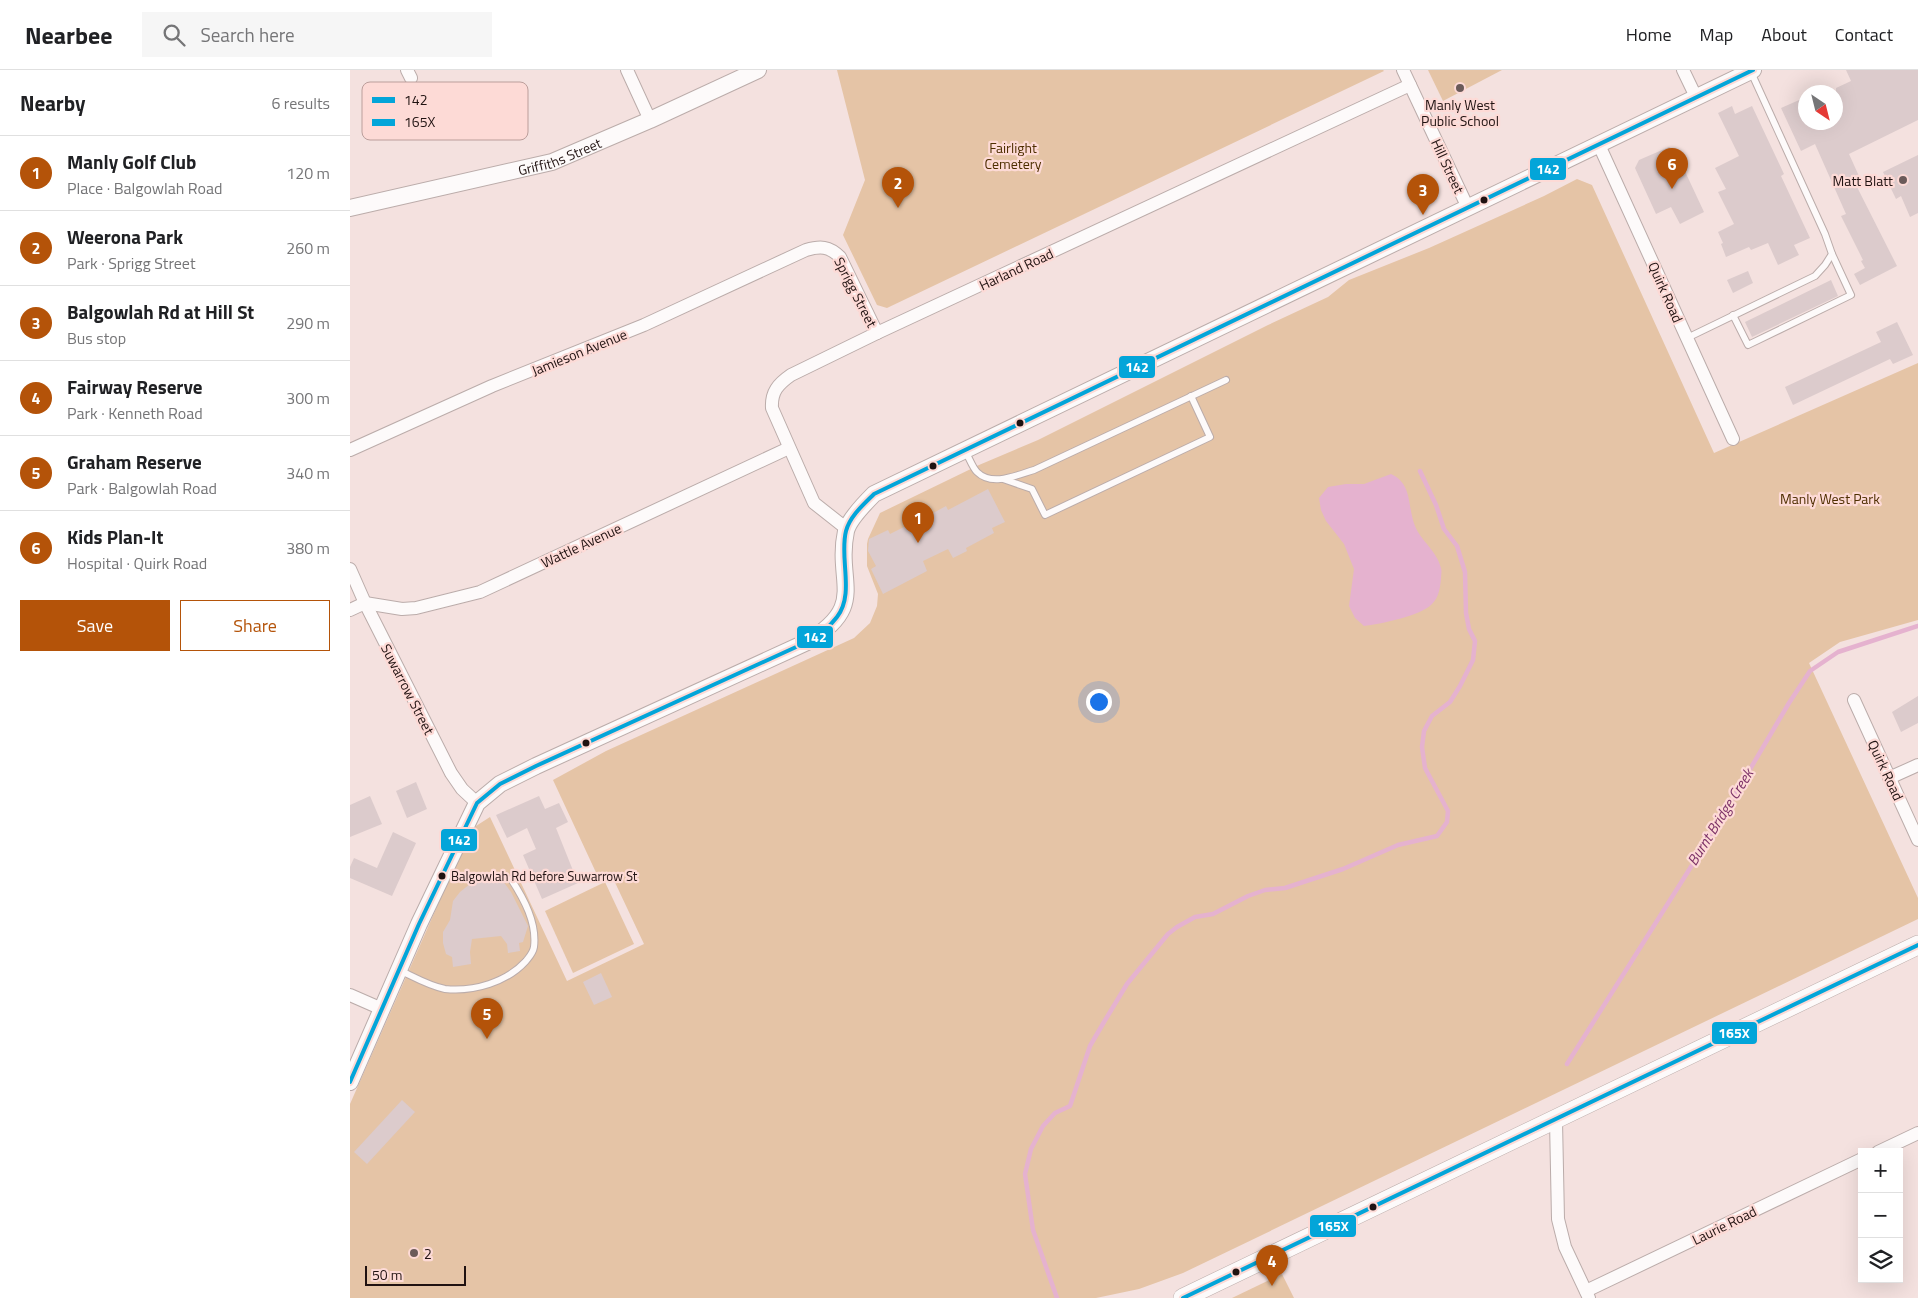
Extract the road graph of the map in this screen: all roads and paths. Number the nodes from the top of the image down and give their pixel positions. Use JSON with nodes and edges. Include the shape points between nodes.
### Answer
{"nodes":[{"id":1,"x":627,"y":70,"type":"edge"},
{"id":2,"x":758,"y":70,"type":"edge"},
{"id":3,"x":1403,"y":70,"type":"edge"},
{"id":4,"x":1683,"y":70,"type":"edge"},
{"id":5,"x":1752,"y":71,"type":"edge"},
{"id":6,"x":1410,"y":86,"type":"junction"},
{"id":7,"x":1696,"y":97,"type":"junction"},
{"id":8,"x":650,"y":120,"type":"junction"},
{"id":9,"x":1600,"y":145,"type":"junction"},
{"id":10,"x":350,"y":208,"type":"edge"},
{"id":11,"x":1468,"y":208,"type":"junction"},
{"id":12,"x":806,"y":250,"type":"joint"},
{"id":13,"x":1832,"y":254,"type":"junction"},
{"id":14,"x":1733,"y":316,"type":"junction"},
{"id":15,"x":877,"y":333,"type":"junction"},
{"id":16,"x":1687,"y":338,"type":"junction"},
{"id":17,"x":1226,"y":380,"type":"dead end"},
{"id":18,"x":1191,"y":396,"type":"junction"},
{"id":19,"x":1734,"y":439,"type":"dead end"},
{"id":20,"x":790,"y":448,"type":"junction"},
{"id":21,"x":350,"y":450,"type":"edge"},
{"id":22,"x":965,"y":450,"type":"junction"},
{"id":23,"x":1002,"y":479,"type":"junction"},
{"id":24,"x":847,"y":529,"type":"junction"},
{"id":25,"x":350,"y":569,"type":"edge"},
{"id":26,"x":354,"y":589,"type":"edge"},
{"id":27,"x":365,"y":603,"type":"junction"},
{"id":28,"x":350,"y":610,"type":"edge"},
{"id":29,"x":1854,"y":700,"type":"dead end"},
{"id":30,"x":1918,"y":765,"type":"edge"},
{"id":31,"x":1890,"y":778,"type":"junction"},
{"id":32,"x":476,"y":803,"type":"junction"},
{"id":33,"x":1918,"y":840,"type":"edge"},
{"id":34,"x":511,"y":879,"type":"dead end"},
{"id":35,"x":1918,"y":945,"type":"edge"},
{"id":36,"x":399,"y":970,"type":"junction"},
{"id":37,"x":350,"y":994,"type":"edge"},
{"id":38,"x":382,"y":1009,"type":"junction"},
{"id":39,"x":350,"y":1082,"type":"edge"},
{"id":40,"x":1556,"y":1121,"type":"junction"},
{"id":41,"x":1918,"y":1133,"type":"edge"},
{"id":42,"x":1886,"y":1148,"type":"edge"},
{"id":43,"x":1858,"y":1162,"type":"edge"},
{"id":44,"x":1587,"y":1295,"type":"edge"},
{"id":45,"x":1185,"y":1298,"type":"edge"}],
"edges":[{"from":1,"to":8,"type":"street"},
{"from":2,"to":8,"type":"street","name":"Griffiths Street"},
{"from":3,"to":6,"type":"street","name":"Hill Street"},
{"from":4,"to":7,"type":"street"},
{"from":5,"to":7,"type":"street"},
{"from":5,"to":13,"type":"lane"},
{"from":6,"to":11,"type":"street","name":"Hill Street"},
{"from":6,"to":15,"type":"street","name":"Harland Road"},
{"from":7,"to":9,"type":"street"},
{"from":8,"to":10,"type":"street","name":"Griffiths Street","via":[[552,162]]},
{"from":9,"to":11,"type":"street"},
{"from":9,"to":16,"type":"street","name":"Quirk Road"},
{"from":11,"to":22,"type":"street"},
{"from":12,"to":15,"type":"street","name":"Sprigg Street","via":[[826,247],[840,256]]},
{"from":12,"to":21,"type":"street","name":"Jamieson Avenue","via":[[644,325],[492,386]]},
{"from":13,"to":14,"type":"lane","via":[[1815,276]]},
{"from":13,"to":14,"type":"lane","via":[[1851,295],[1748,345]]},
{"from":14,"to":16,"type":"lane"},
{"from":15,"to":20,"type":"street","name":"Harland Road","via":[[792,375],[777,387],[772,408]]},
{"from":16,"to":19,"type":"street","name":"Quirk Road"},
{"from":17,"to":18,"type":"lane"},
{"from":18,"to":23,"type":"lane","via":[[1034,470]]},
{"from":18,"to":23,"type":"lane","via":[[1210,437],[1045,515],[1032,489]]},
{"from":20,"to":24,"type":"street","name":"Harland Road","via":[[814,504]]},
{"from":20,"to":27,"type":"street","name":"Wattle Avenue","via":[[480,592],[416,608]]},
{"from":22,"to":23,"type":"lane","via":[[976,472],[988,479]]},
{"from":22,"to":24,"type":"street","via":[[874,494]]},
{"from":24,"to":32,"type":"street","via":[[845,598],[840,613],[822,632],[807,642],[536,766],[500,784]]},
{"from":25,"to":26,"type":"street","name":"Suwarrow Street"},
{"from":26,"to":27,"type":"street","name":"Suwarrow Street"},
{"from":27,"to":28,"type":"street"},
{"from":27,"to":32,"type":"street","name":"Suwarrow Street","via":[[451,773]]},
{"from":29,"to":31,"type":"street","name":"Quirk Road"},
{"from":30,"to":31,"type":"street"},
{"from":31,"to":33,"type":"street","name":"Quirk Road"},
{"from":32,"to":36,"type":"street"},
{"from":34,"to":36,"type":"lane","via":[[532,921],[532,954],[521,966],[485,986],[456,989],[428,984]]},
{"from":35,"to":40,"type":"main road"},
{"from":36,"to":38,"type":"street"},
{"from":37,"to":38,"type":"street"},
{"from":38,"to":39,"type":"street"},
{"from":40,"to":44,"type":"street","via":[[1558,1219],[1565,1247]]},
{"from":40,"to":45,"type":"main road"},
{"from":41,"to":42,"type":"street"},
{"from":43,"to":44,"type":"street","name":"Laurie Road"}]}
